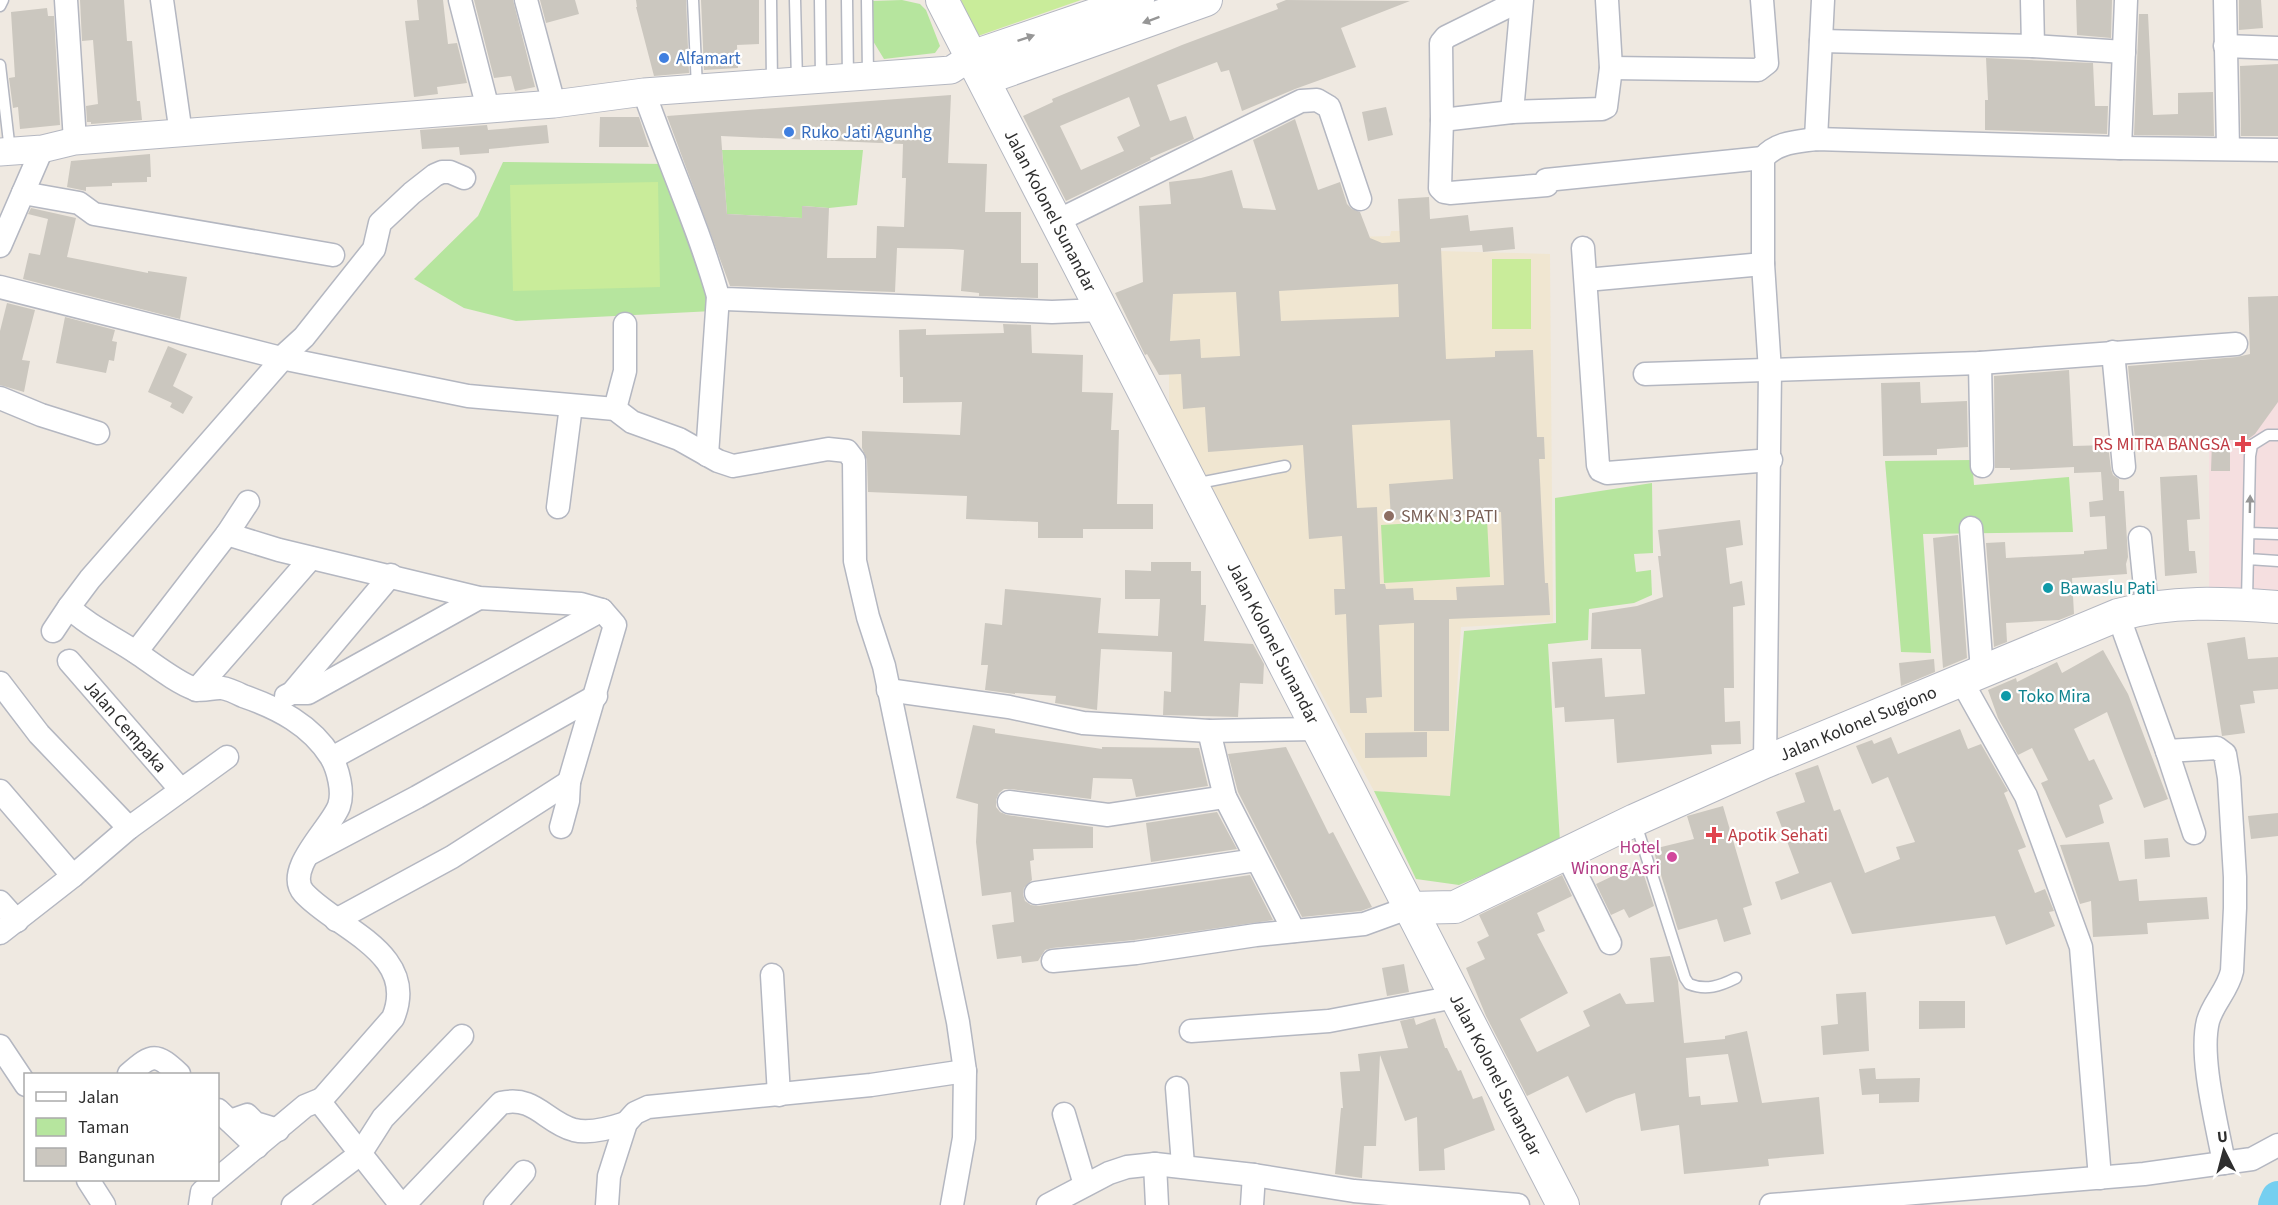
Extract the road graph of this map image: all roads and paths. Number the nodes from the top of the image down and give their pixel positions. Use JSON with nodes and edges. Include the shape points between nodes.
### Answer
{"nodes":[{"id":1,"x":3,"y":0,"type":"edge"},
{"id":2,"x":66,"y":0,"type":"edge"},
{"id":3,"x":162,"y":0,"type":"edge"},
{"id":4,"x":460,"y":0,"type":"edge"},
{"id":5,"x":526,"y":0,"type":"edge"},
{"id":6,"x":693,"y":0,"type":"edge"},
{"id":7,"x":771,"y":0,"type":"edge"},
{"id":8,"x":795,"y":0,"type":"edge"},
{"id":9,"x":820,"y":0,"type":"edge"},
{"id":10,"x":848,"y":0,"type":"edge"},
{"id":11,"x":867,"y":0,"type":"edge"},
{"id":12,"x":942,"y":0,"type":"edge"},
{"id":13,"x":1138,"y":0,"type":"edge"},
{"id":14,"x":1206,"y":0,"type":"edge"},
{"id":15,"x":1522,"y":0,"type":"edge"},
{"id":16,"x":1607,"y":0,"type":"edge"},
{"id":17,"x":1762,"y":0,"type":"edge"},
{"id":18,"x":1823,"y":0,"type":"edge"},
{"id":19,"x":2032,"y":0,"type":"edge"},
{"id":20,"x":2126,"y":0,"type":"edge"},
{"id":21,"x":2225,"y":0,"type":"edge"},
{"id":22,"x":0,"y":6,"type":"edge"},
{"id":23,"x":1821,"y":41,"type":"junction"},
{"id":24,"x":2033,"y":46,"type":"junction"},
{"id":25,"x":2225,"y":46,"type":"junction"},
{"id":26,"x":2278,"y":48,"type":"edge"},
{"id":27,"x":2124,"y":52,"type":"junction"},
{"id":28,"x":0,"y":65,"type":"edge"},
{"id":29,"x":1611,"y":68,"type":"junction"},
{"id":30,"x":969,"y":69,"type":"junction"},
{"id":31,"x":858,"y":77,"type":"junction"},
{"id":32,"x":797,"y":81,"type":"junction"},
{"id":33,"x":697,"y":88,"type":"junction"},
{"id":34,"x":644,"y":92,"type":"junction"},
{"id":35,"x":554,"y":104,"type":"junction"},
{"id":36,"x":488,"y":109,"type":"junction"},
{"id":37,"x":1512,"y":112,"type":"junction"},
{"id":38,"x":1442,"y":120,"type":"junction"},
{"id":39,"x":181,"y":134,"type":"junction"},
{"id":40,"x":1816,"y":139,"type":"junction"},
{"id":41,"x":75,"y":141,"type":"junction"},
{"id":42,"x":2120,"y":148,"type":"junction"},
{"id":43,"x":2228,"y":148,"type":"junction"},
{"id":44,"x":42,"y":149,"type":"junction"},
{"id":45,"x":2278,"y":150,"type":"edge"},
{"id":46,"x":5,"y":152,"type":"edge"},
{"id":47,"x":1763,"y":158,"type":"junction"},
{"id":48,"x":464,"y":178,"type":"dead end"},
{"id":49,"x":23,"y":193,"type":"junction"},
{"id":50,"x":1360,"y":199,"type":"dead end"},
{"id":51,"x":1057,"y":221,"type":"junction"},
{"id":52,"x":0,"y":246,"type":"edge"},
{"id":53,"x":1583,"y":248,"type":"dead end"},
{"id":54,"x":333,"y":255,"type":"dead end"},
{"id":55,"x":1763,"y":264,"type":"junction"},
{"id":56,"x":1586,"y":280,"type":"junction"},
{"id":57,"x":0,"y":286,"type":"edge"},
{"id":58,"x":718,"y":296,"type":"junction"},
{"id":59,"x":1101,"y":310,"type":"junction"},
{"id":60,"x":625,"y":324,"type":"dead end"},
{"id":61,"x":2236,"y":344,"type":"dead end"},
{"id":62,"x":2114,"y":352,"type":"junction"},
{"id":63,"x":280,"y":358,"type":"junction"},
{"id":64,"x":1980,"y":363,"type":"junction"},
{"id":65,"x":1770,"y":371,"type":"junction"},
{"id":66,"x":1645,"y":374,"type":"dead end"},
{"id":67,"x":0,"y":398,"type":"edge"},
{"id":68,"x":571,"y":406,"type":"junction"},
{"id":69,"x":615,"y":409,"type":"junction"},
{"id":70,"x":98,"y":433,"type":"dead end"},
{"id":71,"x":2278,"y":435,"type":"edge"},
{"id":72,"x":707,"y":455,"type":"junction"},
{"id":73,"x":1771,"y":460,"type":"junction"},
{"id":74,"x":1285,"y":466,"type":"dead end"},
{"id":75,"x":1982,"y":466,"type":"dead end"},
{"id":76,"x":2124,"y":467,"type":"dead end"},
{"id":77,"x":1191,"y":485,"type":"junction"},
{"id":78,"x":248,"y":502,"type":"dead end"},
{"id":79,"x":558,"y":507,"type":"dead end"},
{"id":80,"x":1971,"y":528,"type":"dead end"},
{"id":81,"x":2249,"y":532,"type":"junction"},
{"id":82,"x":227,"y":534,"type":"junction"},
{"id":83,"x":2278,"y":534,"type":"edge"},
{"id":84,"x":2140,"y":538,"type":"dead end"},
{"id":85,"x":311,"y":558,"type":"junction"},
{"id":86,"x":2248,"y":559,"type":"junction"},
{"id":87,"x":2278,"y":561,"type":"edge"},
{"id":88,"x":391,"y":575,"type":"junction"},
{"id":89,"x":479,"y":598,"type":"junction"},
{"id":90,"x":2247,"y":605,"type":"junction"},
{"id":91,"x":69,"y":607,"type":"junction"},
{"id":92,"x":2278,"y":607,"type":"edge"},
{"id":93,"x":602,"y":610,"type":"junction"},
{"id":94,"x":2132,"y":611,"type":"junction"},
{"id":95,"x":53,"y":631,"type":"dead end"},
{"id":96,"x":136,"y":652,"type":"junction"},
{"id":97,"x":69,"y":661,"type":"dead end"},
{"id":98,"x":1971,"y":675,"type":"junction"},
{"id":99,"x":0,"y":683,"type":"edge"},
{"id":100,"x":196,"y":690,"type":"junction"},
{"id":101,"x":888,"y":690,"type":"junction"},
{"id":102,"x":292,"y":693,"type":"junction"},
{"id":103,"x":596,"y":696,"type":"junction"},
{"id":104,"x":268,"y":705,"type":"junction"},
{"id":105,"x":1316,"y":729,"type":"junction"},
{"id":106,"x":1209,"y":731,"type":"junction"},
{"id":107,"x":2167,"y":751,"type":"junction"},
{"id":108,"x":226,"y":757,"type":"dead end"},
{"id":109,"x":332,"y":758,"type":"junction"},
{"id":110,"x":1765,"y":762,"type":"junction"},
{"id":111,"x":569,"y":782,"type":"junction"},
{"id":112,"x":181,"y":790,"type":"junction"},
{"id":113,"x":0,"y":792,"type":"edge"},
{"id":114,"x":1225,"y":797,"type":"junction"},
{"id":115,"x":1009,"y":802,"type":"dead end"},
{"id":116,"x":1635,"y":820,"type":"junction"},
{"id":117,"x":561,"y":826,"type":"dead end"},
{"id":118,"x":129,"y":828,"type":"junction"},
{"id":119,"x":2194,"y":833,"type":"dead end"},
{"id":120,"x":1566,"y":853,"type":"junction"},
{"id":121,"x":308,"y":855,"type":"junction"},
{"id":122,"x":1256,"y":860,"type":"junction"},
{"id":123,"x":74,"y":876,"type":"junction"},
{"id":124,"x":1036,"y":893,"type":"dead end"},
{"id":125,"x":0,"y":902,"type":"edge"},
{"id":126,"x":1455,"y":907,"type":"junction"},
{"id":127,"x":1408,"y":908,"type":"junction"},
{"id":128,"x":336,"y":920,"type":"junction"},
{"id":129,"x":8,"y":927,"type":"edge"},
{"id":130,"x":1294,"y":932,"type":"junction"},
{"id":131,"x":1610,"y":943,"type":"dead end"},
{"id":132,"x":1431,"y":949,"type":"junction"},
{"id":133,"x":1053,"y":961,"type":"dead end"},
{"id":134,"x":772,"y":975,"type":"dead end"},
{"id":135,"x":1736,"y":978,"type":"dead end"},
{"id":136,"x":1455,"y":997,"type":"junction"},
{"id":137,"x":1191,"y":1031,"type":"dead end"},
{"id":138,"x":462,"y":1036,"type":"dead end"},
{"id":139,"x":0,"y":1046,"type":"edge"},
{"id":140,"x":965,"y":1071,"type":"junction"},
{"id":141,"x":130,"y":1073,"type":"edge"},
{"id":142,"x":178,"y":1073,"type":"edge"},
{"id":143,"x":24,"y":1082,"type":"edge"},
{"id":144,"x":1177,"y":1088,"type":"dead end"},
{"id":145,"x":778,"y":1095,"type":"junction"},
{"id":146,"x":322,"y":1099,"type":"junction"},
{"id":147,"x":1064,"y":1114,"type":"dead end"},
{"id":148,"x":224,"y":1116,"type":"edge"},
{"id":149,"x":626,"y":1123,"type":"junction"},
{"id":150,"x":278,"y":1130,"type":"junction"},
{"id":151,"x":2278,"y":1145,"type":"edge"},
{"id":152,"x":257,"y":1147,"type":"junction"},
{"id":153,"x":360,"y":1154,"type":"junction"},
{"id":154,"x":2224,"y":1162,"type":"junction"},
{"id":155,"x":1155,"y":1164,"type":"junction"},
{"id":156,"x":1183,"y":1166,"type":"junction"},
{"id":157,"x":524,"y":1172,"type":"dead end"},
{"id":158,"x":1254,"y":1175,"type":"junction"},
{"id":159,"x":219,"y":1176,"type":"edge"},
{"id":160,"x":2100,"y":1178,"type":"junction"},
{"id":161,"x":89,"y":1181,"type":"edge"},
{"id":162,"x":212,"y":1181,"type":"edge"},
{"id":163,"x":1085,"y":1185,"type":"junction"},
{"id":164,"x":197,"y":1192,"type":"edge"},
{"id":165,"x":1430,"y":1202,"type":"edge"},
{"id":166,"x":104,"y":1205,"type":"edge"},
{"id":167,"x":293,"y":1205,"type":"edge"},
{"id":168,"x":403,"y":1205,"type":"edge"},
{"id":169,"x":495,"y":1205,"type":"edge"},
{"id":170,"x":608,"y":1205,"type":"edge"},
{"id":171,"x":952,"y":1205,"type":"edge"},
{"id":172,"x":1048,"y":1205,"type":"edge"},
{"id":173,"x":1157,"y":1205,"type":"edge"},
{"id":174,"x":1251,"y":1205,"type":"edge"},
{"id":175,"x":1518,"y":1205,"type":"edge"},
{"id":176,"x":1563,"y":1205,"type":"edge"},
{"id":177,"x":1771,"y":1205,"type":"edge"}],
"edges":[{"from":1,"to":22,"type":"lane"},
{"from":2,"to":41,"type":"street"},
{"from":3,"to":39,"type":"street"},
{"from":4,"to":36,"type":"street"},
{"from":5,"to":35,"type":"street"},
{"from":6,"to":33,"type":"lane"},
{"from":7,"to":32,"type":"lane"},
{"from":8,"to":32,"type":"lane"},
{"from":9,"to":32,"type":"lane"},
{"from":10,"to":31,"type":"lane"},
{"from":11,"to":31,"type":"lane"},
{"from":12,"to":30,"type":"main road","name":"Jalan Kolonel Sunandar"},
{"from":30,"to":13,"type":"main road","one_way":true},
{"from":14,"to":30,"type":"main road","one_way":true},
{"from":15,"to":37,"type":"street"},
{"from":15,"to":38,"type":"street","via":[[1446,37],[1442,43]]},
{"from":16,"to":29,"type":"street"},
{"from":17,"to":29,"type":"street","via":[[1767,63],[1758,70]]},
{"from":18,"to":23,"type":"street"},
{"from":19,"to":24,"type":"street"},
{"from":20,"to":27,"type":"street"},
{"from":21,"to":25,"type":"street"},
{"from":23,"to":24,"type":"street"},
{"from":23,"to":40,"type":"street"},
{"from":24,"to":27,"type":"street"},
{"from":25,"to":26,"type":"street"},
{"from":25,"to":43,"type":"street"},
{"from":27,"to":42,"type":"street"},
{"from":28,"to":46,"type":"lane"},
{"from":29,"to":37,"type":"street","via":[[1608,102],[1602,109]]},
{"from":30,"to":31,"type":"street"},
{"from":30,"to":51,"type":"main road","name":"Jalan Kolonel Sunandar"},
{"from":31,"to":32,"type":"street"},
{"from":32,"to":33,"type":"street"},
{"from":33,"to":34,"type":"street"},
{"from":34,"to":35,"type":"street"},
{"from":34,"to":58,"type":"street"},
{"from":35,"to":36,"type":"street"},
{"from":36,"to":39,"type":"street"},
{"from":37,"to":38,"type":"street"},
{"from":38,"to":47,"type":"street","via":[[1440,188],[1450,193]]},
{"from":39,"to":41,"type":"street"},
{"from":40,"to":42,"type":"street"},
{"from":40,"to":47,"type":"street","via":[[1783,143]]},
{"from":41,"to":44,"type":"street"},
{"from":42,"to":43,"type":"street"},
{"from":43,"to":45,"type":"street"},
{"from":44,"to":46,"type":"street"},
{"from":44,"to":49,"type":"street"},
{"from":47,"to":55,"type":"street"},
{"from":48,"to":63,"type":"street","via":[[450,172],[435,175],[380,223],[374,249],[304,337]]},
{"from":49,"to":52,"type":"street"},
{"from":49,"to":54,"type":"street","via":[[80,203],[94,214]]},
{"from":50,"to":51,"type":"street","via":[[1329,107],[1317,100],[1301,101]]},
{"from":51,"to":59,"type":"main road","name":"Jalan Kolonel Sunandar"},
{"from":53,"to":56,"type":"street"},
{"from":55,"to":56,"type":"street"},
{"from":55,"to":65,"type":"street"},
{"from":56,"to":73,"type":"street","via":[[1600,470],[1607,473]]},
{"from":57,"to":63,"type":"street"},
{"from":58,"to":59,"type":"street","via":[[1052,312]]},
{"from":58,"to":72,"type":"street"},
{"from":59,"to":77,"type":"main road","name":"Jalan Kolonel Sunandar"},
{"from":60,"to":69,"type":"street","via":[[625,370]]},
{"from":61,"to":62,"type":"street"},
{"from":62,"to":64,"type":"street"},
{"from":62,"to":76,"type":"street"},
{"from":63,"to":68,"type":"street","via":[[468,396]]},
{"from":63,"to":91,"type":"street"},
{"from":64,"to":65,"type":"street"},
{"from":64,"to":75,"type":"street"},
{"from":65,"to":66,"type":"street"},
{"from":65,"to":73,"type":"street"},
{"from":67,"to":70,"type":"street"},
{"from":68,"to":69,"type":"street"},
{"from":68,"to":79,"type":"street"},
{"from":69,"to":72,"type":"street","via":[[632,422],[679,439]]},
{"from":81,"to":71,"type":"lane","one_way":true,"via":[[2252,445],[2268,435]]},
{"from":72,"to":101,"type":"street","via":[[733,466],[828,449],[847,451],[854,460],[855,561]]},
{"from":73,"to":110,"type":"street"},
{"from":74,"to":77,"type":"lane"},
{"from":77,"to":105,"type":"main road","name":"Jalan Kolonel Sunandar"},
{"from":78,"to":82,"type":"street"},
{"from":80,"to":98,"type":"street"},
{"from":81,"to":83,"type":"lane"},
{"from":81,"to":86,"type":"lane"},
{"from":82,"to":85,"type":"street"},
{"from":82,"to":96,"type":"street"},
{"from":84,"to":94,"type":"street"},
{"from":85,"to":88,"type":"street"},
{"from":85,"to":100,"type":"street"},
{"from":86,"to":87,"type":"lane"},
{"from":86,"to":90,"type":"lane"},
{"from":88,"to":89,"type":"street"},
{"from":88,"to":102,"type":"street"},
{"from":89,"to":93,"type":"street","via":[[581,604]]},
{"from":89,"to":102,"type":"street","via":[[308,693]]},
{"from":90,"to":92,"type":"main road","name":"Jalan Kolonel Sugiono"},
{"from":90,"to":94,"type":"main road","name":"Jalan Kolonel Sugiono","via":[[2217,603]]},
{"from":91,"to":95,"type":"street"},
{"from":91,"to":96,"type":"street","via":[[97,630]]},
{"from":93,"to":103,"type":"street","via":[[615,625]]},
{"from":93,"to":109,"type":"street"},
{"from":94,"to":98,"type":"main road","name":"Jalan Kolonel Sugiono"},
{"from":94,"to":107,"type":"street"},
{"from":96,"to":100,"type":"street"},
{"from":97,"to":112,"type":"street","name":"Jalan Cempaka"},
{"from":98,"to":110,"type":"main road","name":"Jalan Kolonel Sugiono"},
{"from":98,"to":160,"type":"street","via":[[2026,796],[2081,947]]},
{"from":99,"to":118,"type":"street","via":[[39,734]]},
{"from":100,"to":104,"type":"street","via":[[222,688]]},
{"from":101,"to":106,"type":"street","via":[[1009,707],[1083,723]]},
{"from":101,"to":140,"type":"street"},
{"from":102,"to":104,"type":"street"},
{"from":103,"to":111,"type":"street"},
{"from":103,"to":121,"type":"street"},
{"from":104,"to":109,"type":"street","via":[[296,719]]},
{"from":105,"to":106,"type":"street"},
{"from":105,"to":127,"type":"main road","name":"Jalan Kolonel Sunandar"},
{"from":106,"to":114,"type":"street"},
{"from":107,"to":119,"type":"street"},
{"from":107,"to":154,"type":"street","via":[[2217,748],[2225,754],[2229,778],[2235,908],[2232,971],[2209,1020],[2205,1054]]},
{"from":108,"to":112,"type":"street"},
{"from":109,"to":121,"type":"street","via":[[339,777],[340,803]]},
{"from":110,"to":116,"type":"main road","name":"Jalan Kolonel Sugiono"},
{"from":111,"to":117,"type":"street"},
{"from":111,"to":128,"type":"street","via":[[452,856]]},
{"from":112,"to":118,"type":"street"},
{"from":113,"to":123,"type":"street"},
{"from":114,"to":115,"type":"street","via":[[1108,815]]},
{"from":114,"to":122,"type":"street"},
{"from":116,"to":120,"type":"main road","name":"Jalan Kolonel Sugiono"},
{"from":116,"to":135,"type":"lane","via":[[1685,978],[1689,984],[1709,988]]},
{"from":118,"to":123,"type":"street"},
{"from":120,"to":126,"type":"main road","name":"Jalan Kolonel Sugiono"},
{"from":120,"to":131,"type":"street"},
{"from":121,"to":128,"type":"street","via":[[298,875],[299,885]]},
{"from":122,"to":124,"type":"street"},
{"from":122,"to":130,"type":"street"},
{"from":123,"to":129,"type":"street"},
{"from":125,"to":129,"type":"street"},
{"from":126,"to":127,"type":"main road","name":"Jalan Kolonel Sugiono"},
{"from":126,"to":132,"type":"main road"},
{"from":127,"to":130,"type":"street","via":[[1364,924]]},
{"from":127,"to":132,"type":"main road","name":"Jalan Kolonel Sunandar"},
{"from":128,"to":146,"type":"street","via":[[388,960],[398,988],[397,1008],[379,1035]]},
{"from":130,"to":133,"type":"street"},
{"from":132,"to":136,"type":"main road","name":"Jalan Kolonel Sunandar"},
{"from":134,"to":145,"type":"street"},
{"from":136,"to":137,"type":"street","via":[[1329,1021]]},
{"from":136,"to":176,"type":"main road","name":"Jalan Kolonel Sunandar"},
{"from":138,"to":153,"type":"street","via":[[383,1118]]},
{"from":139,"to":143,"type":"street"},
{"from":140,"to":145,"type":"street"},
{"from":140,"to":171,"type":"street","via":[[964,1138]]},
{"from":141,"to":142,"type":"street","via":[[154,1058],[162,1059]]},
{"from":144,"to":156,"type":"street"},
{"from":145,"to":149,"type":"street","via":[[648,1107]]},
{"from":146,"to":150,"type":"street","via":[[306,1106]]},
{"from":146,"to":153,"type":"street","via":[[323,1106]]},
{"from":147,"to":163,"type":"street"},
{"from":148,"to":150,"type":"street","via":[[247,1115],[255,1123]]},
{"from":148,"to":152,"type":"street"},
{"from":149,"to":168,"type":"street","via":[[577,1131],[523,1101],[501,1103]]},
{"from":149,"to":170,"type":"street","via":[[609,1176]]},
{"from":150,"to":152,"type":"street"},
{"from":151,"to":154,"type":"street","via":[[2252,1159]]},
{"from":152,"to":159,"type":"street"},
{"from":153,"to":167,"type":"street"},
{"from":153,"to":168,"type":"street"},
{"from":154,"to":160,"type":"street"},
{"from":155,"to":156,"type":"street"},
{"from":155,"to":163,"type":"street","via":[[1127,1167]]},
{"from":155,"to":173,"type":"street"},
{"from":156,"to":158,"type":"street"},
{"from":157,"to":169,"type":"street"},
{"from":158,"to":165,"type":"street"},
{"from":158,"to":174,"type":"street"},
{"from":160,"to":177,"type":"street"},
{"from":161,"to":166,"type":"street"},
{"from":162,"to":164,"type":"street"},
{"from":163,"to":172,"type":"street"},
{"from":165,"to":175,"type":"street"}]}
